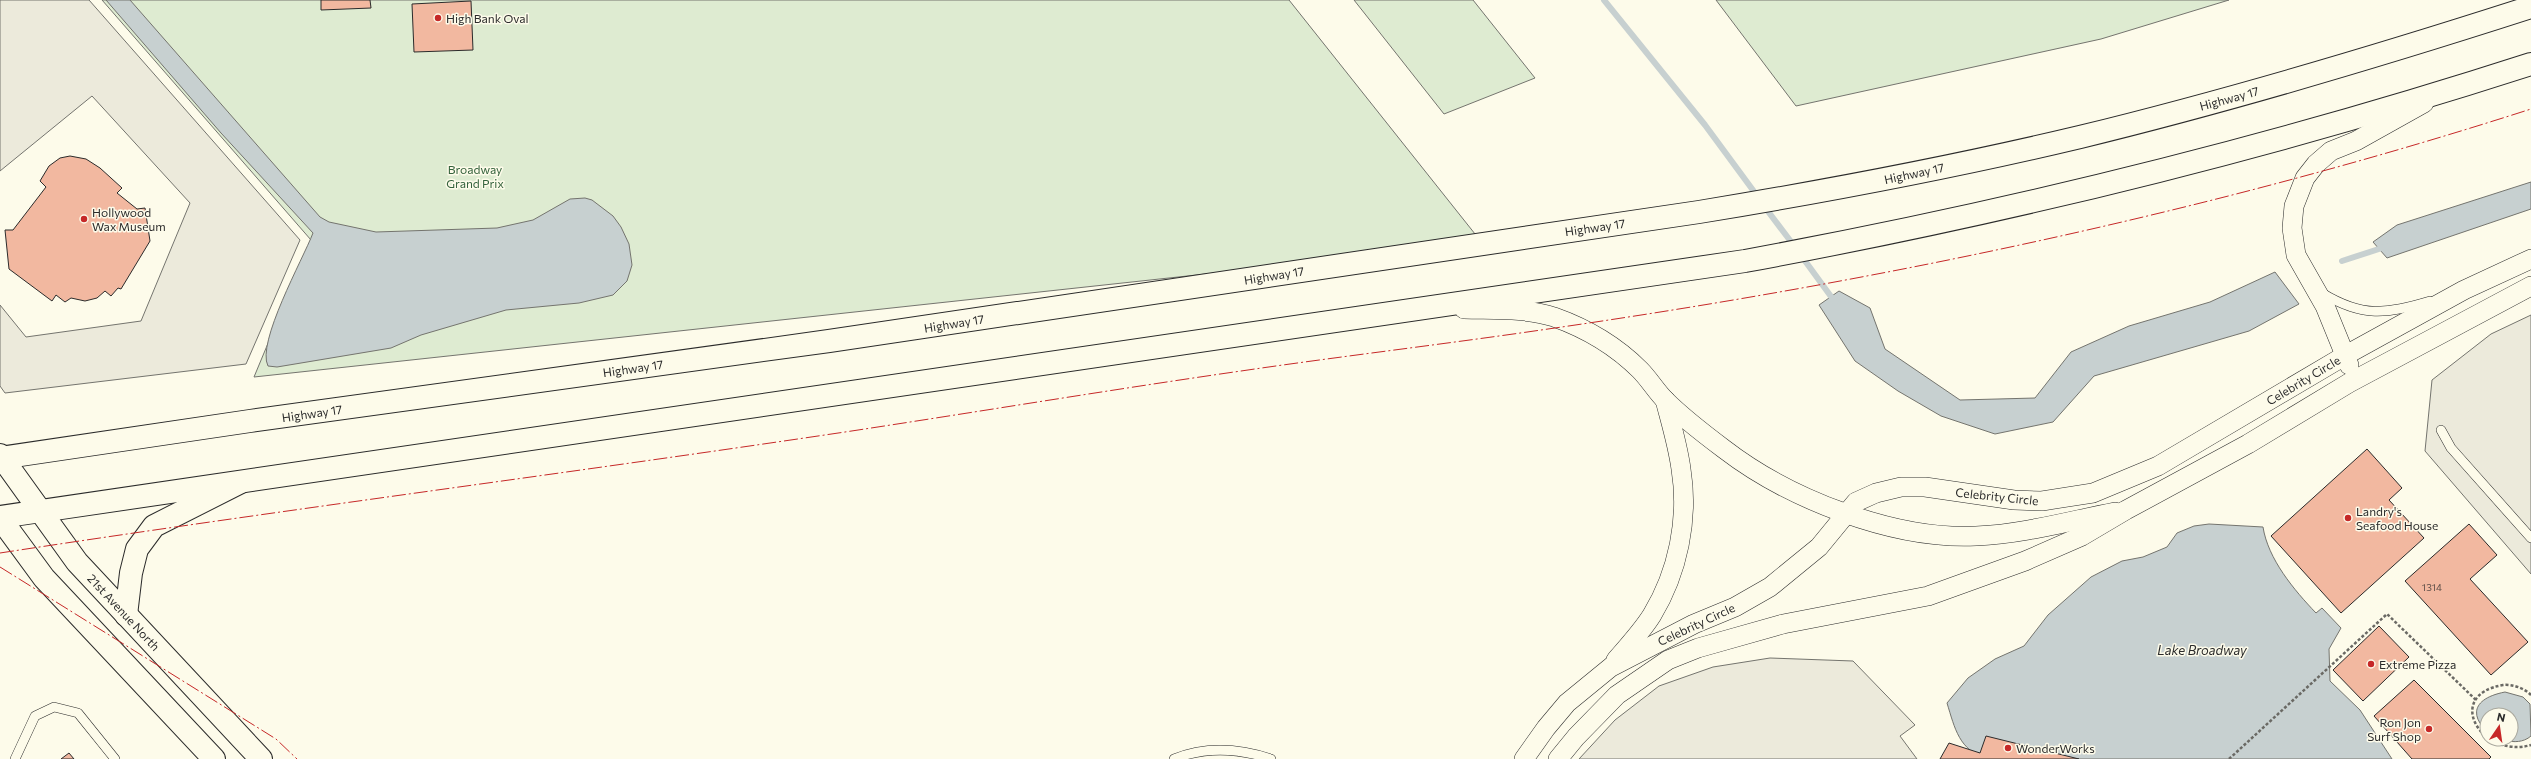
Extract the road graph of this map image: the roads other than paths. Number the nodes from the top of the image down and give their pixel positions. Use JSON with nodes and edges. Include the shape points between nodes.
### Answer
{"nodes":[{"id":1,"x":2531,"y":7,"type":"edge"},
{"id":2,"x":2531,"y":64,"type":"edge"},
{"id":3,"x":2442,"y":93,"type":"junction"},
{"id":4,"x":2531,"y":259,"type":"edge"},
{"id":5,"x":2531,"y":286,"type":"edge"},
{"id":6,"x":2315,"y":288,"type":"junction"},
{"id":7,"x":2464,"y":290,"type":"junction"},
{"id":8,"x":1426,"y":307,"type":"junction"},
{"id":9,"x":2346,"y":354,"type":"junction"},
{"id":10,"x":2349,"y":382,"type":"junction"},
{"id":11,"x":1665,"y":400,"type":"junction"},
{"id":12,"x":2441,"y":430,"type":"dead end"},
{"id":13,"x":1,"y":457,"type":"edge"},
{"id":14,"x":244,"y":480,"type":"junction"},
{"id":15,"x":39,"y":510,"type":"junction"},
{"id":16,"x":2126,"y":510,"type":"junction"},
{"id":17,"x":1846,"y":513,"type":"junction"},
{"id":18,"x":0,"y":517,"type":"edge"},
{"id":19,"x":2531,"y":538,"type":"edge"},
{"id":20,"x":126,"y":615,"type":"junction"},
{"id":21,"x":1611,"y":667,"type":"junction"},
{"id":22,"x":15,"y":759,"type":"edge"},
{"id":23,"x":115,"y":759,"type":"edge"},
{"id":24,"x":214,"y":759,"type":"edge"},
{"id":25,"x":261,"y":759,"type":"edge"},
{"id":26,"x":1174,"y":759,"type":"edge"},
{"id":27,"x":1271,"y":759,"type":"edge"},
{"id":28,"x":1524,"y":759,"type":"edge"},
{"id":29,"x":1558,"y":759,"type":"edge"}],
"edges":[{"from":1,"to":13,"type":"main road","name":"Highway 17","via":[[2406,48],[2266,88],[2080,136],[1828,190],[1699,212],[830,342]]},
{"from":2,"to":3,"type":"main road"},
{"from":3,"to":6,"type":"street","via":[[2356,141],[2331,151],[2305,178],[2294,206],[2292,228],[2296,255]]},
{"from":3,"to":8,"type":"main road","via":[[2212,158],[1866,239],[1745,261]]},
{"from":4,"to":7,"type":"street","name":"Celebrity Circle"},
{"from":5,"to":10,"type":"street","name":"Celebrity Circle"},
{"from":6,"to":7,"type":"lane","via":[[2338,303],[2382,312],[2401,310]]},
{"from":6,"to":9,"type":"street"},
{"from":7,"to":9,"type":"street","name":"Celebrity Circle"},
{"from":8,"to":11,"type":"street","via":[[1510,310],[1552,317],[1604,341],[1640,369]]},
{"from":8,"to":14,"type":"main road"},
{"from":9,"to":10,"type":"street","via":[[2350,368]]},
{"from":9,"to":17,"type":"street","name":"Celebrity Circle","via":[[2158,466],[2093,493],[2042,501],[2014,500],[1925,487],[1901,487],[1856,502]]},
{"from":10,"to":16,"type":"street","name":"Celebrity Circle","via":[[2248,444]]},
{"from":11,"to":17,"type":"street","via":[[1732,454],[1789,490]]},
{"from":11,"to":21,"type":"street","via":[[1682,469],[1684,514],[1677,557],[1668,585],[1651,616]]},
{"from":12,"to":19,"type":"lane","via":[[2451,448]]},
{"from":13,"to":15,"type":"main road","name":"21st Avenue North"},
{"from":14,"to":15,"type":"main road"},
{"from":14,"to":20,"type":"main road","via":[[154,526],[137,549]]},
{"from":15,"to":18,"type":"main road"},
{"from":15,"to":20,"type":"main road","name":"21st Avenue North","via":[[77,562]]},
{"from":16,"to":17,"type":"street","via":[[2008,534],[1974,536],[1906,531],[1870,523]]},
{"from":16,"to":29,"type":"street","name":"Celebrity Circle","via":[[2082,536],[2025,561],[1928,596],[1783,624],[1698,648],[1668,660],[1617,695]]},
{"from":17,"to":21,"type":"street","name":"Celebrity Circle","via":[[1819,547],[1770,587],[1735,607],[1694,624]]},
{"from":18,"to":24,"type":"main road","via":[[44,578]]},
{"from":20,"to":25,"type":"main road","name":"21st Avenue North"},
{"from":21,"to":28,"type":"street","name":"Celebrity Circle","via":[[1567,703]]},
{"from":22,"to":23,"type":"lane","via":[[35,716],[54,707],[78,713]]},
{"from":26,"to":27,"type":"lane","via":[[1200,750],[1223,749]]}]}
